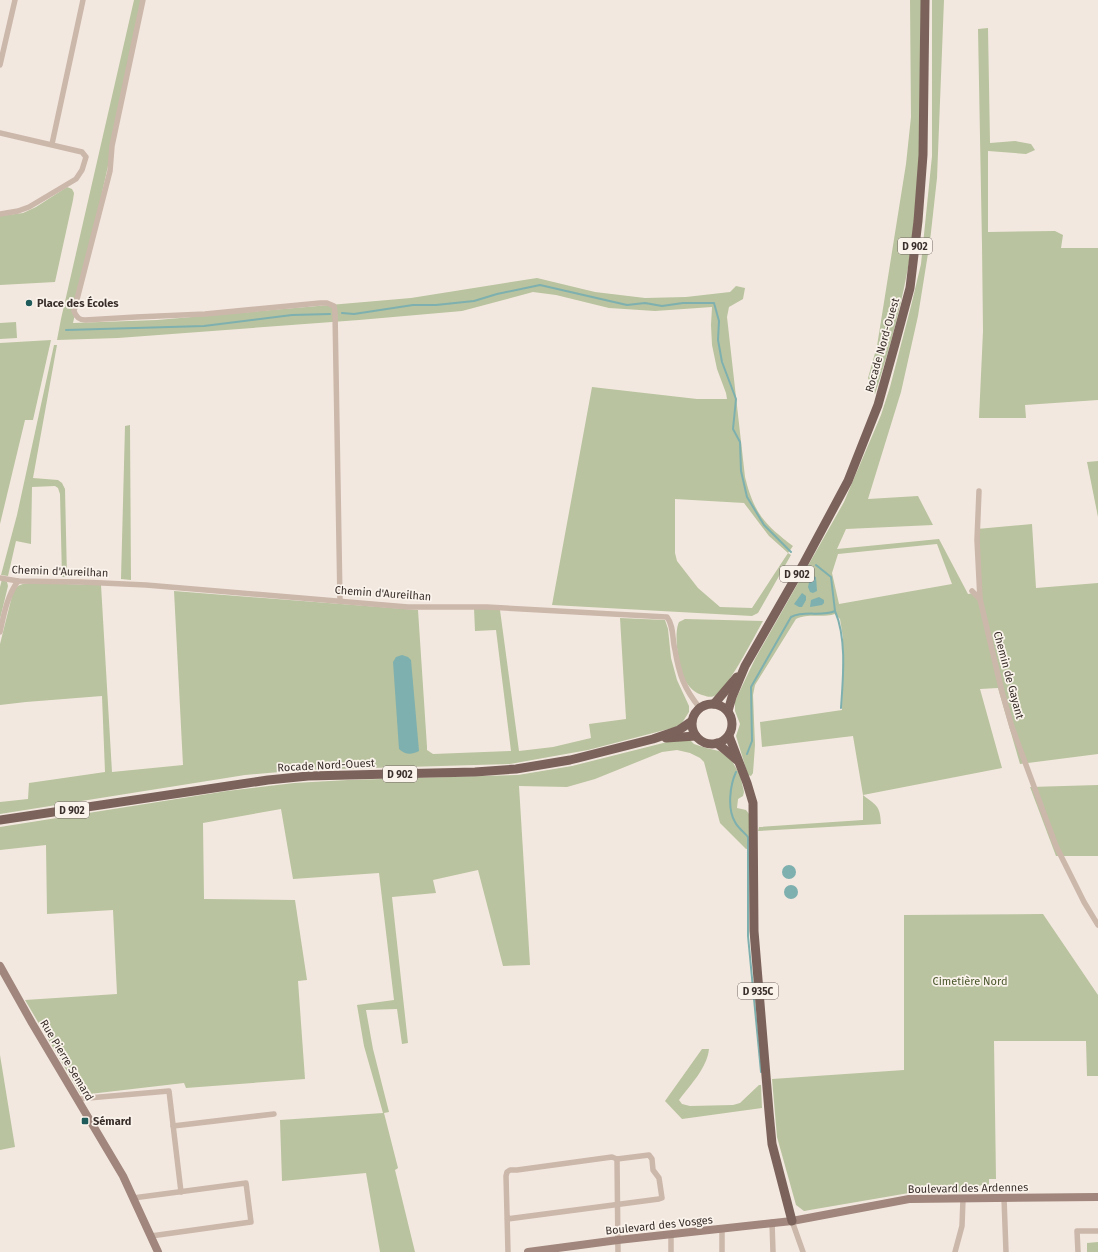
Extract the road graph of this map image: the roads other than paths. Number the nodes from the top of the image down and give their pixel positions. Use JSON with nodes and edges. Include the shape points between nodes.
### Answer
{"nodes":[{"id":1,"x":15,"y":0,"type":"edge"},
{"id":2,"x":83,"y":0,"type":"edge"},
{"id":3,"x":143,"y":0,"type":"edge"},
{"id":4,"x":925,"y":0,"type":"edge"},
{"id":5,"x":0,"y":65,"type":"edge"},
{"id":6,"x":0,"y":133,"type":"edge"},
{"id":7,"x":52,"y":144,"type":"junction"},
{"id":8,"x":0,"y":214,"type":"edge"},
{"id":9,"x":979,"y":491,"type":"dead end"},
{"id":10,"x":0,"y":578,"type":"edge"},
{"id":11,"x":18,"y":581,"type":"junction"},
{"id":12,"x":972,"y":590,"type":"dead end"},
{"id":13,"x":980,"y":599,"type":"junction"},
{"id":14,"x":340,"y":601,"type":"junction"},
{"id":15,"x":0,"y":632,"type":"edge"},
{"id":16,"x":745,"y":666,"type":"junction"},
{"id":17,"x":714,"y":704,"type":"junction"},
{"id":18,"x":700,"y":708,"type":"junction"},
{"id":19,"x":728,"y":711,"type":"junction"},
{"id":20,"x":692,"y":720,"type":"junction"},
{"id":21,"x":696,"y":736,"type":"junction"},
{"id":22,"x":729,"y":736,"type":"junction"},
{"id":23,"x":653,"y":739,"type":"junction"},
{"id":24,"x":717,"y":743,"type":"junction"},
{"id":25,"x":738,"y":761,"type":"junction"},
{"id":26,"x":0,"y":820,"type":"edge"},
{"id":27,"x":1098,"y":925,"type":"edge"},
{"id":28,"x":0,"y":966,"type":"edge"},
{"id":29,"x":77,"y":1099,"type":"junction"},
{"id":30,"x":274,"y":1114,"type":"dead end"},
{"id":31,"x":173,"y":1126,"type":"junction"},
{"id":32,"x":616,"y":1159,"type":"junction"},
{"id":33,"x":180,"y":1192,"type":"junction"},
{"id":34,"x":1098,"y":1197,"type":"edge"},
{"id":35,"x":133,"y":1198,"type":"junction"},
{"id":36,"x":1004,"y":1198,"type":"junction"},
{"id":37,"x":963,"y":1199,"type":"junction"},
{"id":38,"x":618,"y":1205,"type":"junction"},
{"id":39,"x":507,"y":1219,"type":"junction"},
{"id":40,"x":792,"y":1221,"type":"junction"},
{"id":41,"x":772,"y":1222,"type":"junction"},
{"id":42,"x":722,"y":1229,"type":"junction"},
{"id":43,"x":1098,"y":1230,"type":"edge"},
{"id":44,"x":671,"y":1235,"type":"junction"},
{"id":45,"x":151,"y":1236,"type":"junction"},
{"id":46,"x":618,"y":1240,"type":"junction"},
{"id":47,"x":554,"y":1250,"type":"edge"},
{"id":48,"x":158,"y":1252,"type":"edge"},
{"id":49,"x":508,"y":1252,"type":"edge"},
{"id":50,"x":528,"y":1252,"type":"edge"},
{"id":51,"x":618,"y":1252,"type":"edge"},
{"id":52,"x":671,"y":1252,"type":"edge"},
{"id":53,"x":722,"y":1252,"type":"edge"},
{"id":54,"x":772,"y":1252,"type":"edge"},
{"id":55,"x":803,"y":1252,"type":"edge"},
{"id":56,"x":956,"y":1252,"type":"edge"},
{"id":57,"x":1006,"y":1252,"type":"edge"},
{"id":58,"x":1078,"y":1252,"type":"edge"}],
"edges":[{"from":1,"to":5,"type":"street"},
{"from":2,"to":7,"type":"street"},
{"from":3,"to":14,"type":"street","via":[[112,146],[110,171],[74,311],[75,316],[85,320],[205,314],[320,303],[334,306],[338,381]]},
{"from":4,"to":16,"type":"main road","name":"Rocade Nord-Ouest","number":"D 902","via":[[923,155],[910,288],[903,316],[878,405],[848,481]]},
{"from":6,"to":7,"type":"street"},
{"from":7,"to":8,"type":"street","via":[[82,152],[86,157],[76,179],[29,207]]},
{"from":9,"to":13,"type":"street","name":"Chemin de Gayant","via":[[977,540]]},
{"from":10,"to":11,"type":"street","name":"Chemin d'Aureilhan"},
{"from":11,"to":14,"type":"street","name":"Chemin d'Aureilhan","via":[[146,585]]},
{"from":11,"to":15,"type":"street","via":[[8,600]]},
{"from":12,"to":13,"type":"street"},
{"from":13,"to":27,"type":"street","name":"Chemin de Gayant","via":[[1012,727],[1060,857]]},
{"from":14,"to":18,"type":"street","name":"Chemin d'Aureilhan","via":[[408,607],[487,607],[667,617],[672,627],[674,650],[682,681]]},
{"from":16,"to":17,"type":"main road","name":"Rocade Nord-Ouest","number":"D 902"},
{"from":16,"to":19,"type":"main road","name":"Rocade Nord-Ouest","number":"D 902"},
{"from":17,"to":18,"type":"main road"},
{"from":17,"to":19,"type":"main road"},
{"from":18,"to":20,"type":"main road"},
{"from":19,"to":22,"type":"main road","via":[[732,723]]},
{"from":20,"to":21,"type":"main road"},
{"from":20,"to":23,"type":"main road","name":"Rocade Nord-Ouest","number":"D 902","via":[[679,730]]},
{"from":21,"to":23,"type":"main road","name":"Rocade Nord-Ouest","number":"D 902"},
{"from":21,"to":24,"type":"main road","via":[[705,743]]},
{"from":22,"to":24,"type":"main road"},
{"from":22,"to":25,"type":"main road","number":"D 935C"},
{"from":23,"to":26,"type":"main road","name":"Rocade Nord-Ouest","number":"D 902","via":[[570,760],[516,769],[308,776]]},
{"from":24,"to":25,"type":"main road","number":"D 935C"},
{"from":25,"to":40,"type":"main road","number":"D 935C","via":[[753,803],[754,932],[772,1144]]},
{"from":28,"to":29,"type":"main road","name":"Rue Pierre Semard"},
{"from":29,"to":31,"type":"street","via":[[169,1091]]},
{"from":29,"to":35,"type":"main road","name":"Rue Pierre Semard","via":[[124,1176]]},
{"from":30,"to":31,"type":"street"},
{"from":31,"to":33,"type":"street"},
{"from":32,"to":38,"type":"street"},
{"from":32,"to":38,"type":"street","via":[[651,1156],[653,1170],[660,1178],[662,1198]]},
{"from":32,"to":39,"type":"street","via":[[612,1157],[510,1170],[507,1172]]},
{"from":33,"to":35,"type":"street"},
{"from":33,"to":45,"type":"street","via":[[246,1183],[251,1222]]},
{"from":34,"to":36,"type":"main road","name":"Boulevard des Ardennes"},
{"from":35,"to":45,"type":"main road","name":"Rue Pierre Semard"},
{"from":36,"to":37,"type":"main road","name":"Boulevard des Ardennes"},
{"from":36,"to":57,"type":"street"},
{"from":37,"to":40,"type":"main road","name":"Boulevard des Ardennes","via":[[908,1199]]},
{"from":37,"to":56,"type":"street","via":[[962,1226]]},
{"from":38,"to":39,"type":"street"},
{"from":38,"to":46,"type":"street"},
{"from":39,"to":49,"type":"street"},
{"from":40,"to":41,"type":"main road","name":"Boulevard des Vosges"},
{"from":40,"to":55,"type":"street"},
{"from":41,"to":42,"type":"main road","name":"Boulevard des Vosges"},
{"from":41,"to":54,"type":"street"},
{"from":42,"to":44,"type":"main road","name":"Boulevard des Vosges"},
{"from":42,"to":53,"type":"street"},
{"from":43,"to":58,"type":"street","via":[[1077,1231]]},
{"from":44,"to":46,"type":"main road","name":"Boulevard des Vosges"},
{"from":44,"to":52,"type":"street"},
{"from":45,"to":48,"type":"main road","name":"Rue Pierre Semard"},
{"from":46,"to":47,"type":"main road","name":"Boulevard des Vosges"},
{"from":46,"to":51,"type":"street"},
{"from":47,"to":50,"type":"main road","name":"Boulevard des Vosges"}]}
